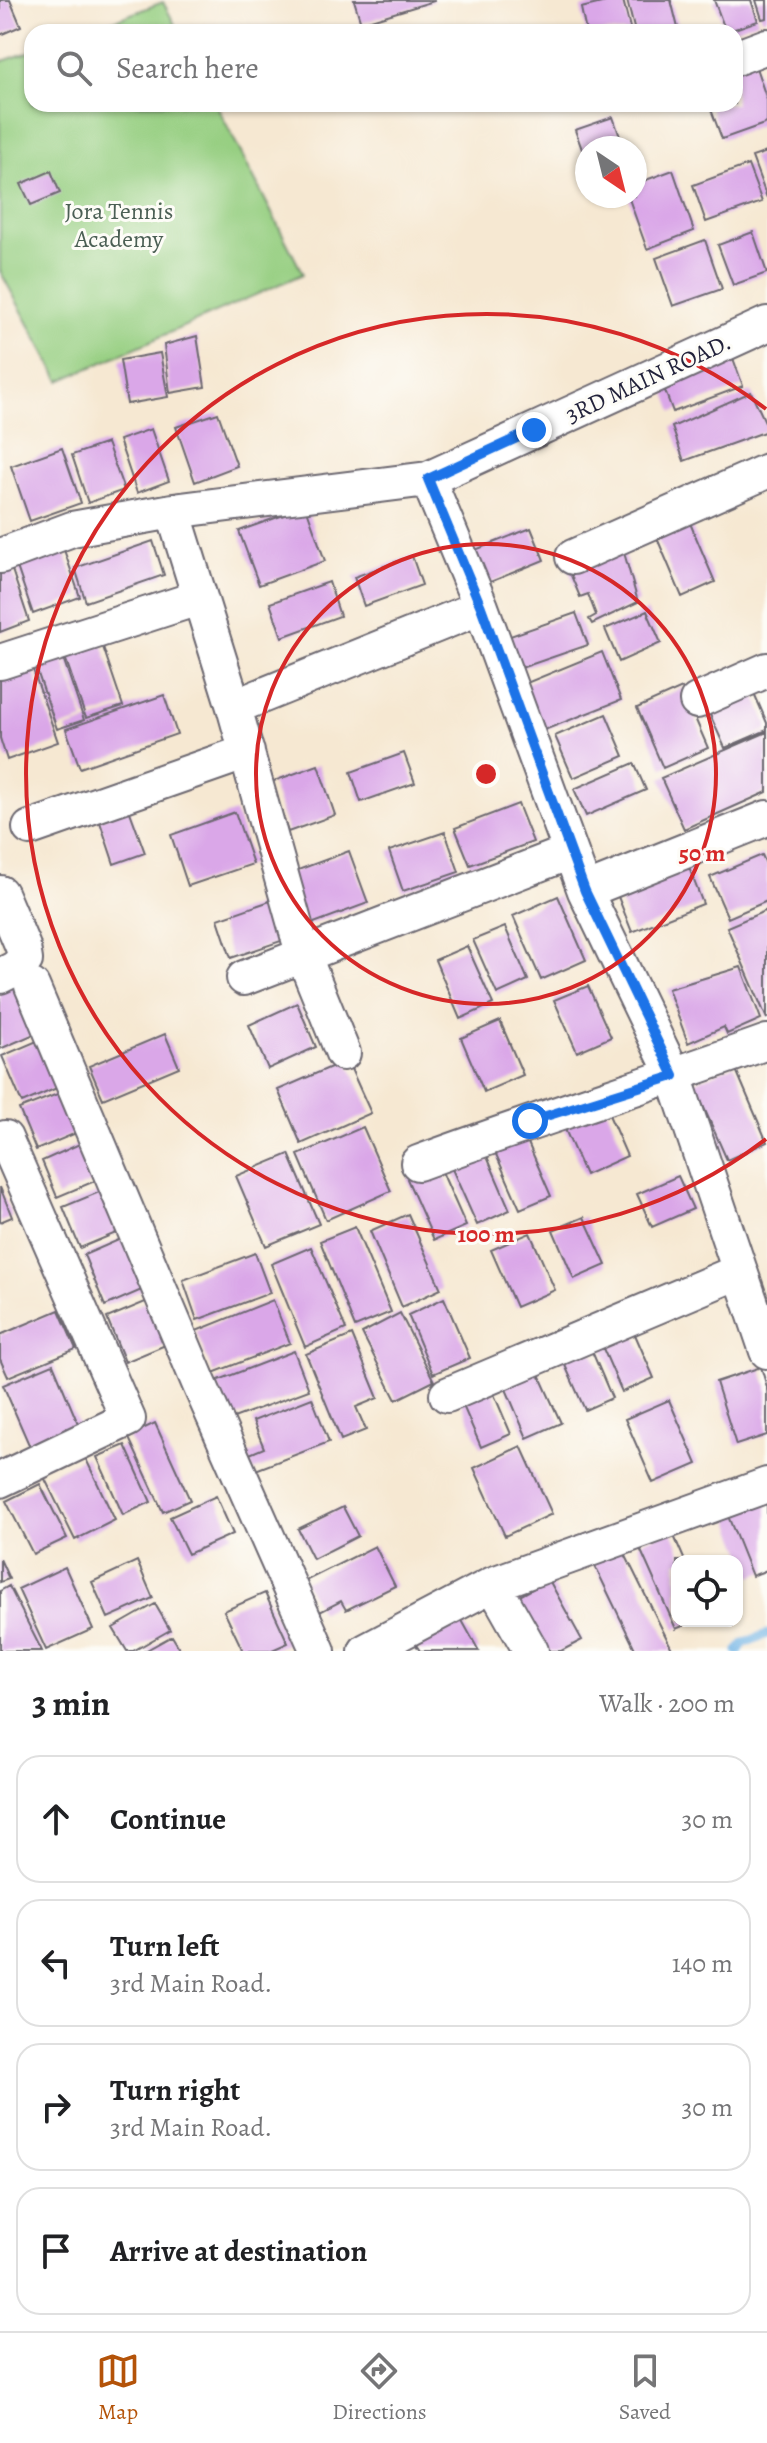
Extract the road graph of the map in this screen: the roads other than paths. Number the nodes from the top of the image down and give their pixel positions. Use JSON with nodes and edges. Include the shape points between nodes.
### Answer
{"nodes":[{"id":1,"x":767,"y":46,"type":"edge"},
{"id":2,"x":743,"y":55,"type":"edge"},
{"id":3,"x":765,"y":332,"type":"edge"},
{"id":4,"x":767,"y":471,"type":"edge"},
{"id":5,"x":428,"y":479,"type":"junction"},
{"id":6,"x":173,"y":511,"type":"junction"},
{"id":7,"x":0,"y":556,"type":"edge"},
{"id":8,"x":573,"y":557,"type":"dead end"},
{"id":9,"x":198,"y":598,"type":"junction"},
{"id":10,"x":481,"y":607,"type":"junction"},
{"id":11,"x":0,"y":662,"type":"edge"},
{"id":12,"x":767,"y":670,"type":"edge"},
{"id":13,"x":697,"y":701,"type":"dead end"},
{"id":14,"x":234,"y":707,"type":"junction"},
{"id":15,"x":247,"y":752,"type":"junction"},
{"id":16,"x":765,"y":824,"type":"edge"},
{"id":17,"x":30,"y":828,"type":"dead end"},
{"id":18,"x":570,"y":852,"type":"junction"},
{"id":19,"x":585,"y":891,"type":"junction"},
{"id":20,"x":0,"y":893,"type":"edge"},
{"id":21,"x":304,"y":957,"type":"junction"},
{"id":22,"x":244,"y":978,"type":"dead end"},
{"id":23,"x":16,"y":981,"type":"edge"},
{"id":24,"x":767,"y":1042,"type":"edge"},
{"id":25,"x":343,"y":1053,"type":"dead end"},
{"id":26,"x":674,"y":1076,"type":"junction"},
{"id":27,"x":0,"y":1141,"type":"edge"},
{"id":28,"x":418,"y":1163,"type":"dead end"},
{"id":29,"x":740,"y":1271,"type":"junction"},
{"id":30,"x":767,"y":1351,"type":"edge"},
{"id":31,"x":447,"y":1395,"type":"dead end"},
{"id":32,"x":0,"y":1480,"type":"edge"},
{"id":33,"x":767,"y":1485,"type":"edge"},
{"id":34,"x":493,"y":1584,"type":"junction"},
{"id":35,"x":318,"y":1651,"type":"edge"},
{"id":36,"x":366,"y":1651,"type":"edge"},
{"id":37,"x":531,"y":1651,"type":"edge"}],
"edges":[{"from":1,"to":2,"type":"street"},
{"from":3,"to":5,"type":"street","name":"3RD MAIN ROAD."},
{"from":4,"to":8,"type":"street"},
{"from":5,"to":6,"type":"street","name":"3RD MAIN ROAD."},
{"from":5,"to":10,"type":"street"},
{"from":6,"to":7,"type":"street","name":"3RD MAIN ROAD.","via":[[72,529]]},
{"from":6,"to":9,"type":"street"},
{"from":9,"to":11,"type":"street"},
{"from":9,"to":14,"type":"street"},
{"from":10,"to":14,"type":"street"},
{"from":10,"to":18,"type":"street"},
{"from":12,"to":13,"type":"street"},
{"from":14,"to":15,"type":"street"},
{"from":15,"to":17,"type":"street"},
{"from":15,"to":21,"type":"street"},
{"from":16,"to":19,"type":"street"},
{"from":18,"to":19,"type":"street"},
{"from":18,"to":21,"type":"street"},
{"from":19,"to":26,"type":"street"},
{"from":20,"to":23,"type":"street","via":[[23,947],[25,960],[14,969]]},
{"from":21,"to":22,"type":"street"},
{"from":21,"to":25,"type":"street"},
{"from":23,"to":35,"type":"street"},
{"from":24,"to":26,"type":"street"},
{"from":26,"to":28,"type":"street"},
{"from":26,"to":29,"type":"street"},
{"from":27,"to":32,"type":"street","via":[[5,1138],[128,1419]]},
{"from":29,"to":30,"type":"street"},
{"from":29,"to":31,"type":"street"},
{"from":33,"to":34,"type":"street"},
{"from":34,"to":36,"type":"street"},
{"from":34,"to":37,"type":"street"}]}
